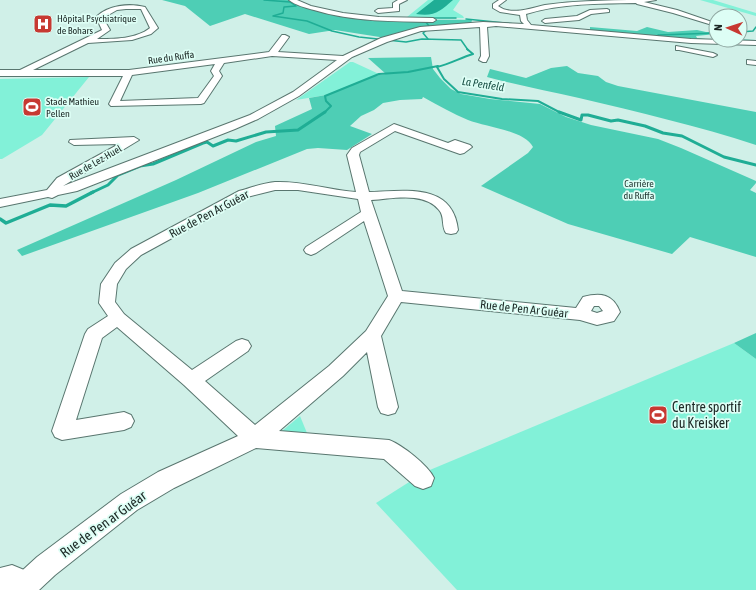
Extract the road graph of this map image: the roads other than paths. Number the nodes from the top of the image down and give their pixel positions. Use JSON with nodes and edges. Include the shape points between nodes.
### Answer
{"nodes":[{"id":1,"x":292,"y":0,"type":"edge"},
{"id":2,"x":404,"y":0,"type":"edge"},
{"id":3,"x":503,"y":0,"type":"edge"},
{"id":4,"x":653,"y":0,"type":"edge"},
{"id":5,"x":604,"y":1,"type":"edge"},
{"id":6,"x":632,"y":1,"type":"edge"},
{"id":7,"x":567,"y":2,"type":"edge"},
{"id":8,"x":375,"y":8,"type":"junction"},
{"id":9,"x":350,"y":9,"type":"dead end"},
{"id":10,"x":523,"y":13,"type":"junction"},
{"id":11,"x":379,"y":19,"type":"junction"},
{"id":12,"x":706,"y":22,"type":"dead end"},
{"id":13,"x":479,"y":23,"type":"junction"},
{"id":14,"x":527,"y":25,"type":"junction"},
{"id":15,"x":285,"y":37,"type":"dead end"},
{"id":16,"x":665,"y":39,"type":"junction"},
{"id":17,"x":86,"y":41,"type":"junction"},
{"id":18,"x":756,"y":42,"type":"edge"},
{"id":19,"x":272,"y":54,"type":"junction"},
{"id":20,"x":712,"y":55,"type":"dead end"},
{"id":21,"x":344,"y":58,"type":"junction"},
{"id":22,"x":222,"y":60,"type":"junction"},
{"id":23,"x":483,"y":60,"type":"dead end"},
{"id":24,"x":0,"y":73,"type":"edge"},
{"id":25,"x":21,"y":73,"type":"junction"},
{"id":26,"x":129,"y":73,"type":"junction"},
{"id":27,"x":74,"y":142,"type":"dead end"},
{"id":28,"x":449,"y":147,"type":"dead end"},
{"id":29,"x":52,"y":194,"type":"junction"},
{"id":30,"x":364,"y":196,"type":"junction"},
{"id":31,"x":0,"y":203,"type":"edge"},
{"id":32,"x":368,"y":213,"type":"junction"},
{"id":33,"x":451,"y":230,"type":"dead end"},
{"id":34,"x":311,"y":250,"type":"dead end"},
{"id":35,"x":396,"y":296,"type":"junction"},
{"id":36,"x":580,"y":314,"type":"dead end"},
{"id":37,"x":118,"y":318,"type":"junction"},
{"id":38,"x":372,"y":336,"type":"junction"},
{"id":39,"x":242,"y":346,"type":"dead end"},
{"id":40,"x":191,"y":380,"type":"junction"},
{"id":41,"x":388,"y":407,"type":"dead end"},
{"id":42,"x":124,"y":421,"type":"dead end"},
{"id":43,"x":255,"y":438,"type":"junction"},
{"id":44,"x":423,"y":478,"type":"dead end"},
{"id":45,"x":15,"y":587,"type":"edge"}],
"edges":[{"from":1,"to":11,"type":"street","via":[[308,8],[339,15]]},
{"from":2,"to":8,"type":"street","via":[[396,3],[397,10]]},
{"from":3,"to":10,"type":"street","via":[[495,7]]},
{"from":4,"to":6,"type":"street"},
{"from":5,"to":6,"type":"street"},
{"from":5,"to":7,"type":"street"},
{"from":5,"to":14,"type":"street","via":[[616,10],[590,12],[578,18]]},
{"from":6,"to":12,"type":"street","via":[[675,11]]},
{"from":7,"to":10,"type":"street"},
{"from":8,"to":9,"type":"street","via":[[362,11]]},
{"from":8,"to":11,"type":"street"},
{"from":10,"to":14,"type":"street"},
{"from":11,"to":13,"type":"street"},
{"from":13,"to":14,"type":"street"},
{"from":13,"to":21,"type":"street","via":[[425,28],[392,36]]},
{"from":13,"to":23,"type":"street","via":[[485,56]]},
{"from":14,"to":16,"type":"street"},
{"from":15,"to":19,"type":"street"},
{"from":16,"to":18,"type":"street"},
{"from":16,"to":20,"type":"street","via":[[671,46]]},
{"from":17,"to":17,"type":"street","via":[[131,38],[154,28],[143,8],[124,6],[100,15],[106,30]]},
{"from":17,"to":25,"type":"street"},
{"from":19,"to":21,"type":"street","name":"Rue du Ruffa"},
{"from":19,"to":22,"type":"street","name":"Rue du Ruffa"},
{"from":21,"to":29,"type":"street","via":[[296,94],[254,117],[100,179]]},
{"from":22,"to":26,"type":"street","name":"Rue du Ruffa"},
{"from":22,"to":26,"type":"street","via":[[215,71],[218,76],[201,101],[114,104]]},
{"from":24,"to":25,"type":"street","name":"Rue du Ruffa"},
{"from":25,"to":26,"type":"street","name":"Rue du Ruffa"},
{"from":27,"to":29,"type":"street","name":"Rue de Lez-Huel","via":[[134,140],[61,181]]},
{"from":28,"to":30,"type":"street","via":[[394,127],[356,150],[353,155]]},
{"from":29,"to":31,"type":"street"},
{"from":30,"to":32,"type":"street"},
{"from":30,"to":33,"type":"street","name":"Rue de Pen Ar Guéar","via":[[414,195],[432,199],[445,207],[450,216]]},
{"from":30,"to":37,"type":"street","name":"Rue de Pen Ar Guéar","via":[[282,186],[243,194],[136,252],[120,266],[109,284],[108,302]]},
{"from":32,"to":34,"type":"street"},
{"from":32,"to":35,"type":"street"},
{"from":35,"to":36,"type":"street","name":"Rue de Pen Ar Guéar"},
{"from":35,"to":38,"type":"street"},
{"from":37,"to":40,"type":"street","name":"Rue de Pen Ar Guéar"},
{"from":37,"to":42,"type":"street","via":[[94,334],[62,431]]},
{"from":38,"to":41,"type":"street"},
{"from":38,"to":43,"type":"street","via":[[336,372]]},
{"from":39,"to":40,"type":"street"},
{"from":40,"to":43,"type":"street","name":"Rue de Pen Ar Guéar"},
{"from":43,"to":44,"type":"street","via":[[389,450]]},
{"from":43,"to":45,"type":"street","name":"Rue de Pen ar Guéar","via":[[166,480],[129,502]]}]}
